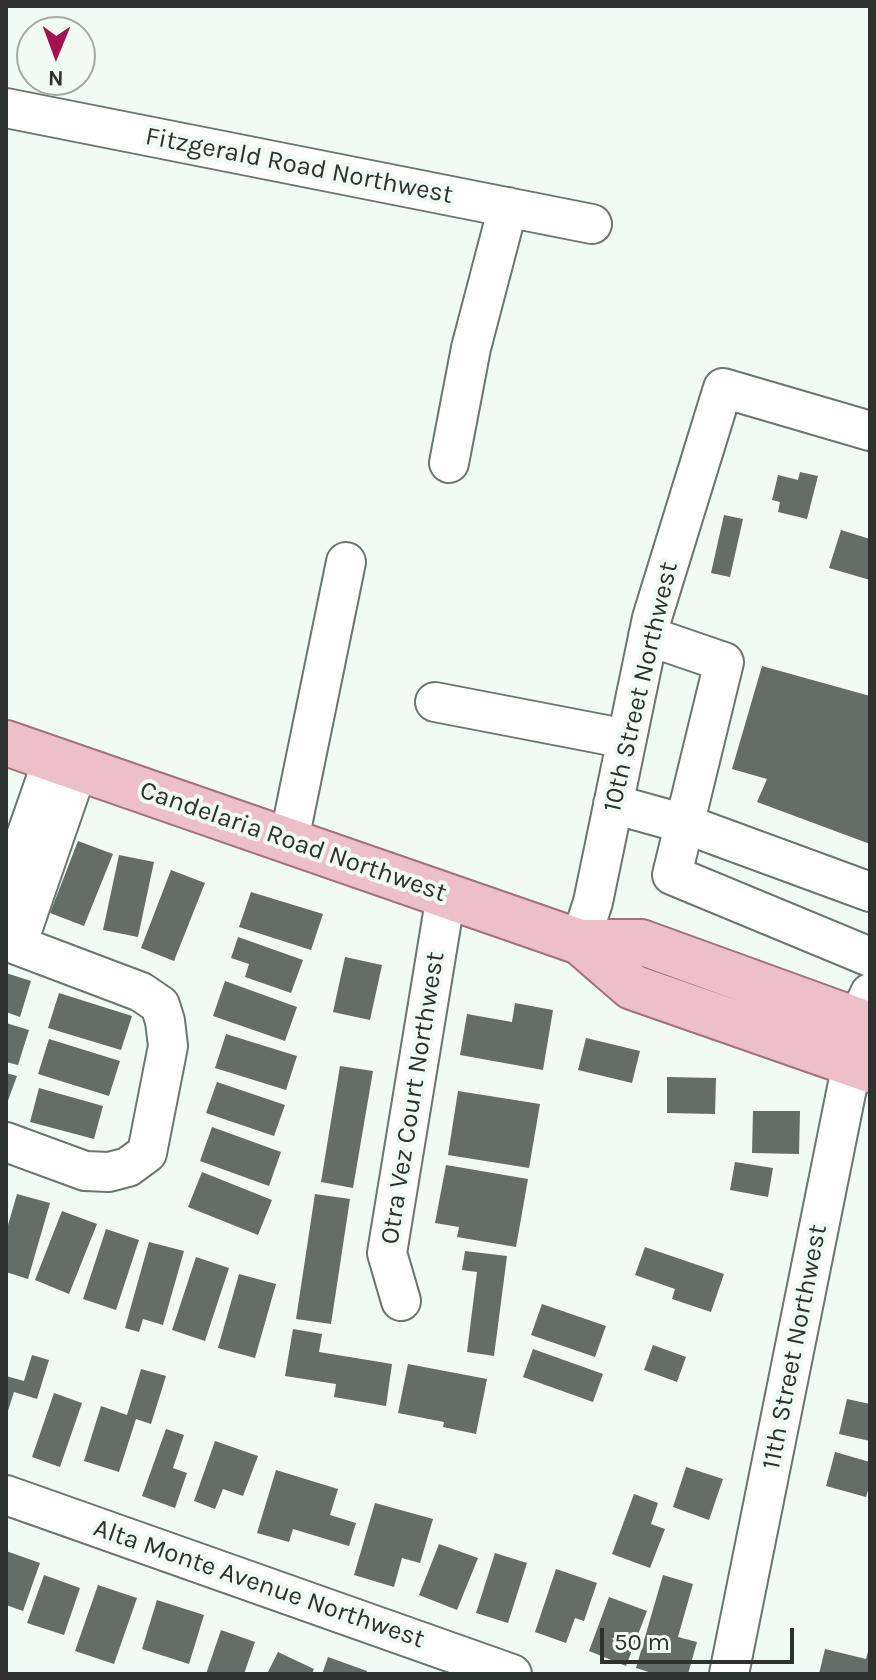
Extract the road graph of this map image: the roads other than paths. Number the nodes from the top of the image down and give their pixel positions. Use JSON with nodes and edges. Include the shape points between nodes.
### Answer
{"nodes":[{"id":1,"x":6,"y":108,"type":"edge"},
{"id":2,"x":508,"y":207,"type":"junction"},
{"id":3,"x":592,"y":224,"type":"dead end"},
{"id":4,"x":870,"y":431,"type":"edge"},
{"id":5,"x":449,"y":463,"type":"dead end"},
{"id":6,"x":346,"y":562,"type":"dead end"},
{"id":7,"x":648,"y":636,"type":"junction"},
{"id":8,"x":435,"y":702,"type":"dead end"},
{"id":9,"x":627,"y":739,"type":"junction"},
{"id":10,"x":6,"y":743,"type":"edge"},
{"id":11,"x":65,"y":763,"type":"junction"},
{"id":12,"x":613,"y":804,"type":"junction"},
{"id":13,"x":685,"y":824,"type":"junction"},
{"id":14,"x":289,"y":840,"type":"junction"},
{"id":15,"x":870,"y":892,"type":"edge"},
{"id":16,"x":6,"y":893,"type":"edge"},
{"id":17,"x":446,"y":895,"type":"junction"},
{"id":18,"x":580,"y":942,"type":"junction"},
{"id":19,"x":12,"y":943,"type":"edge"},
{"id":20,"x":870,"y":957,"type":"edge"},
{"id":21,"x":866,"y":1013,"type":"edge"},
{"id":22,"x":861,"y":1067,"type":"edge"},
{"id":23,"x":6,"y":1142,"type":"edge"},
{"id":24,"x":401,"y":1301,"type":"dead end"},
{"id":25,"x":6,"y":1495,"type":"edge"},
{"id":26,"x":512,"y":1674,"type":"edge"},
{"id":27,"x":729,"y":1674,"type":"edge"}],
"edges":[{"from":1,"to":2,"type":"street","name":"Fitzgerald Road Northwest"},
{"from":2,"to":3,"type":"street","name":"Fitzgerald Road Northwest"},
{"from":2,"to":5,"type":"street","via":[[471,348]]},
{"from":4,"to":7,"type":"street","name":"10th Street Northwest","via":[[723,388]]},
{"from":6,"to":14,"type":"street"},
{"from":7,"to":9,"type":"street","name":"10th Street Northwest"},
{"from":7,"to":13,"type":"street","via":[[724,662]]},
{"from":8,"to":9,"type":"street"},
{"from":9,"to":12,"type":"street","name":"10th Street Northwest"},
{"from":10,"to":11,"type":"main road","name":"Candelaria Road Northwest"},
{"from":11,"to":14,"type":"main road","name":"Candelaria Road Northwest"},
{"from":11,"to":16,"type":"street"},
{"from":11,"to":19,"type":"street"},
{"from":12,"to":13,"type":"street"},
{"from":12,"to":18,"type":"street","name":"10th Street Northwest"},
{"from":13,"to":15,"type":"street"},
{"from":13,"to":20,"type":"street","via":[[672,875]]},
{"from":14,"to":17,"type":"main road","name":"Candelaria Road Northwest"},
{"from":17,"to":18,"type":"main road","name":"Candelaria Road Northwest"},
{"from":17,"to":24,"type":"street","name":"Otra Vez Court Northwest","via":[[387,1253]]},
{"from":18,"to":21,"type":"main road","name":"Candelaria Road Northwest","via":[[641,942]]},
{"from":18,"to":22,"type":"main road","name":"Candelaria Road Northwest","via":[[632,987]]},
{"from":19,"to":23,"type":"street","via":[[141,992],[160,1005],[168,1046],[147,1153],[128,1167],[85,1171]]},
{"from":21,"to":22,"type":"street","name":"11th Street Northwest"},
{"from":22,"to":27,"type":"street","name":"11th Street Northwest"},
{"from":25,"to":26,"type":"street","name":"Alta Monte Avenue Northwest"}]}
